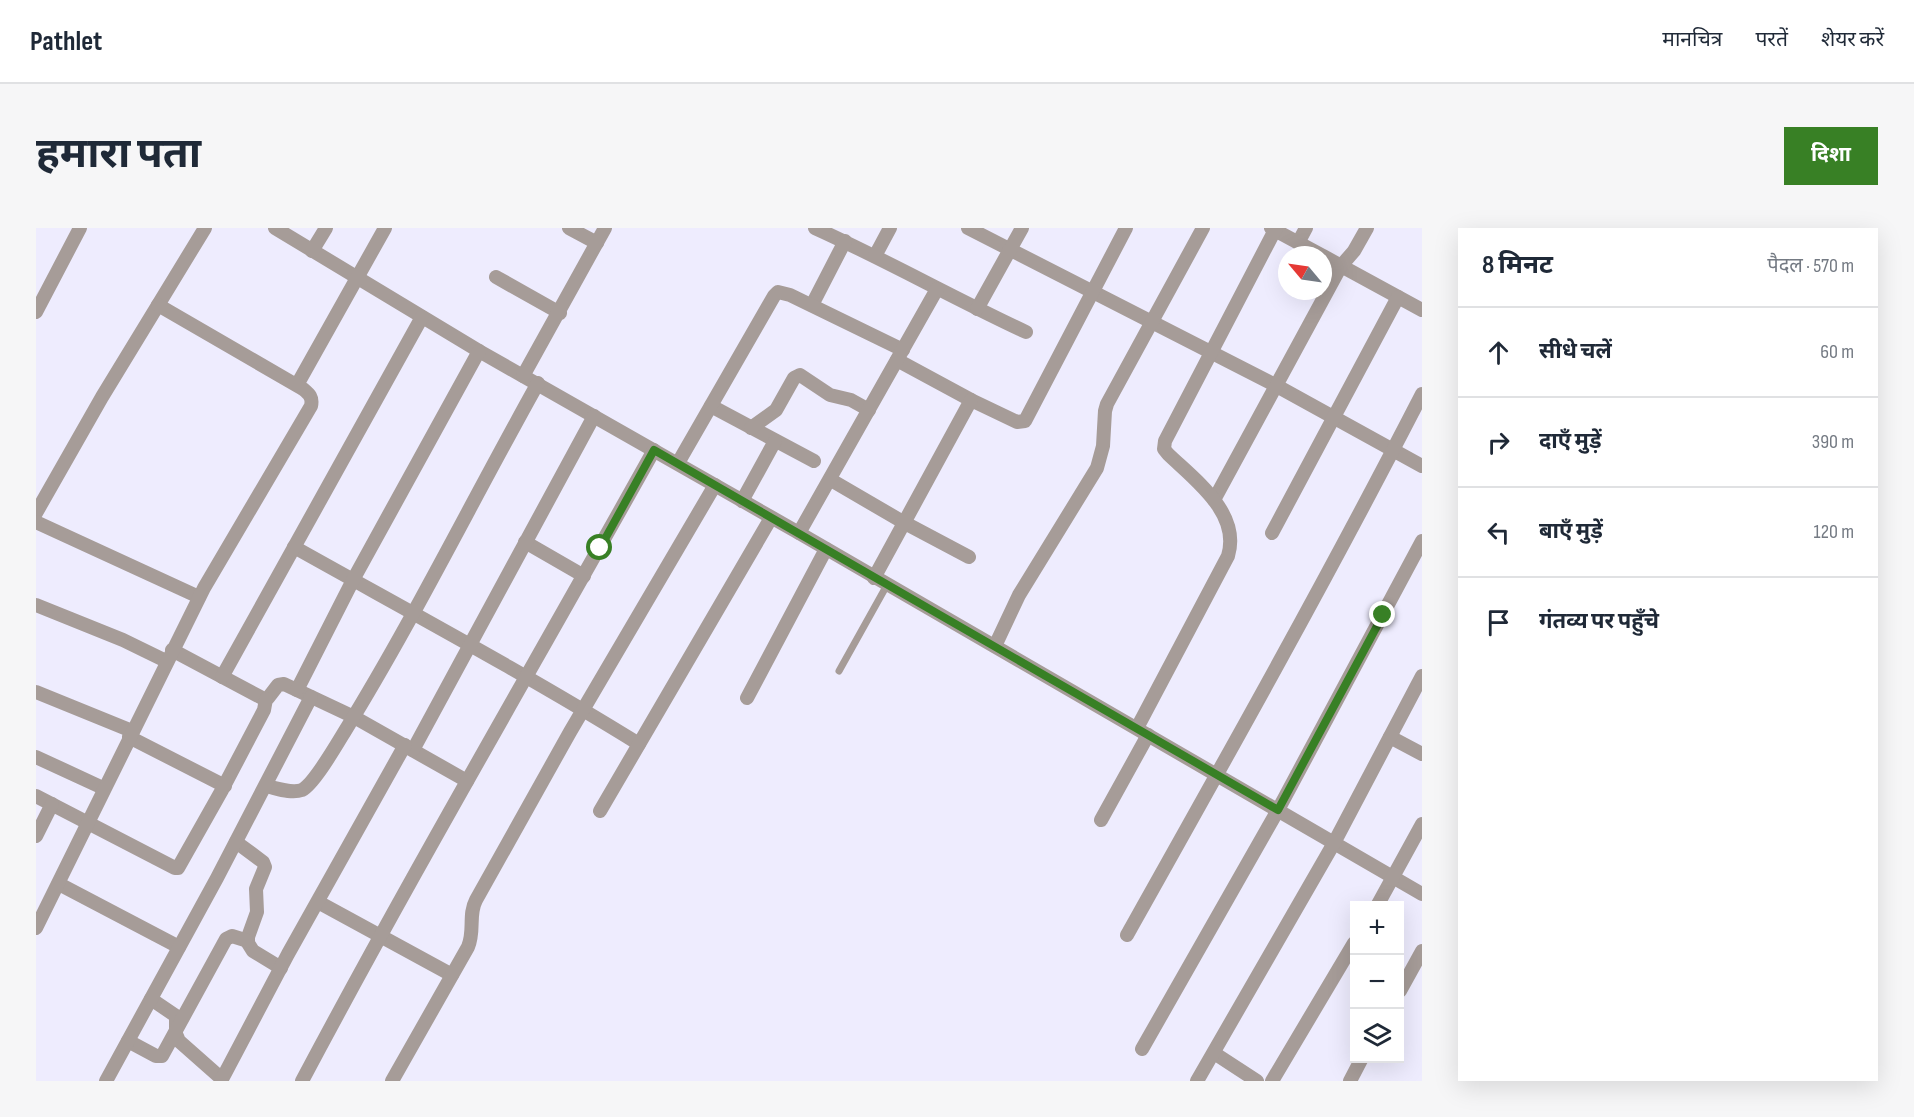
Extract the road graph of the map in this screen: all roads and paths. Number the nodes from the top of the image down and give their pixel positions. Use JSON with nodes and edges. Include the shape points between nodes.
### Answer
{"nodes":[{"id":1,"x":80,"y":228,"type":"edge"},
{"id":2,"x":205,"y":228,"type":"edge"},
{"id":3,"x":275,"y":228,"type":"edge"},
{"id":4,"x":326,"y":228,"type":"edge"},
{"id":5,"x":385,"y":228,"type":"edge"},
{"id":6,"x":569,"y":228,"type":"edge"},
{"id":7,"x":605,"y":228,"type":"edge"},
{"id":8,"x":815,"y":228,"type":"edge"},
{"id":9,"x":890,"y":228,"type":"edge"},
{"id":10,"x":968,"y":228,"type":"edge"},
{"id":11,"x":1022,"y":228,"type":"edge"},
{"id":12,"x":1126,"y":228,"type":"edge"},
{"id":13,"x":1203,"y":228,"type":"edge"},
{"id":14,"x":1306,"y":228,"type":"edge"},
{"id":15,"x":1367,"y":228,"type":"edge"},
{"id":16,"x":1274,"y":229,"type":"edge"},
{"id":17,"x":845,"y":241,"type":"junction"},
{"id":18,"x":597,"y":243,"type":"junction"},
{"id":19,"x":1298,"y":243,"type":"junction"},
{"id":20,"x":1304,"y":246,"type":"edge"},
{"id":21,"x":1011,"y":250,"type":"junction"},
{"id":22,"x":312,"y":251,"type":"junction"},
{"id":23,"x":875,"y":256,"type":"junction"},
{"id":24,"x":1332,"y":261,"type":"edge"},
{"id":25,"x":1341,"y":266,"type":"junction"},
{"id":26,"x":357,"y":277,"type":"junction"},
{"id":27,"x":496,"y":277,"type":"dead end"},
{"id":28,"x":937,"y":289,"type":"junction"},
{"id":29,"x":1094,"y":291,"type":"junction"},
{"id":30,"x":1398,"y":297,"type":"junction"},
{"id":31,"x":158,"y":305,"type":"junction"},
{"id":32,"x":812,"y":305,"type":"junction"},
{"id":33,"x":977,"y":309,"type":"junction"},
{"id":34,"x":1422,"y":310,"type":"edge"},
{"id":35,"x":36,"y":312,"type":"edge"},
{"id":36,"x":560,"y":313,"type":"junction"},
{"id":37,"x":422,"y":317,"type":"junction"},
{"id":38,"x":1153,"y":322,"type":"junction"},
{"id":39,"x":1026,"y":332,"type":"dead end"},
{"id":40,"x":479,"y":351,"type":"junction"},
{"id":41,"x":1212,"y":353,"type":"junction"},
{"id":42,"x":900,"y":355,"type":"junction"},
{"id":43,"x":523,"y":376,"type":"junction"},
{"id":44,"x":538,"y":383,"type":"junction"},
{"id":45,"x":297,"y":385,"type":"junction"},
{"id":46,"x":1275,"y":386,"type":"junction"},
{"id":47,"x":1422,"y":394,"type":"edge"},
{"id":48,"x":970,"y":400,"type":"junction"},
{"id":49,"x":711,"y":406,"type":"junction"},
{"id":50,"x":869,"y":410,"type":"junction"},
{"id":51,"x":594,"y":416,"type":"junction"},
{"id":52,"x":1335,"y":418,"type":"junction"},
{"id":53,"x":751,"y":428,"type":"junction"},
{"id":54,"x":775,"y":441,"type":"junction"},
{"id":55,"x":654,"y":450,"type":"junction"},
{"id":56,"x":1393,"y":450,"type":"junction"},
{"id":57,"x":814,"y":461,"type":"dead end"},
{"id":58,"x":678,"y":463,"type":"junction"},
{"id":59,"x":1422,"y":466,"type":"edge"},
{"id":60,"x":831,"y":480,"type":"junction"},
{"id":61,"x":715,"y":485,"type":"junction"},
{"id":62,"x":1214,"y":500,"type":"junction"},
{"id":63,"x":742,"y":501,"type":"junction"},
{"id":64,"x":36,"y":513,"type":"edge"},
{"id":65,"x":771,"y":518,"type":"junction"},
{"id":66,"x":36,"y":522,"type":"edge"},
{"id":67,"x":903,"y":522,"type":"junction"},
{"id":68,"x":799,"y":533,"type":"junction"},
{"id":69,"x":1272,"y":533,"type":"dead end"},
{"id":70,"x":1422,"y":541,"type":"edge"},
{"id":71,"x":525,"y":542,"type":"junction"},
{"id":72,"x":294,"y":547,"type":"junction"},
{"id":73,"x":826,"y":549,"type":"junction"},
{"id":74,"x":969,"y":556,"type":"dead end"},
{"id":75,"x":584,"y":576,"type":"junction"},
{"id":76,"x":874,"y":578,"type":"junction"},
{"id":77,"x":353,"y":580,"type":"junction"},
{"id":78,"x":887,"y":585,"type":"junction"},
{"id":79,"x":199,"y":597,"type":"junction"},
{"id":80,"x":36,"y":605,"type":"edge"},
{"id":81,"x":413,"y":612,"type":"junction"},
{"id":82,"x":470,"y":645,"type":"junction"},
{"id":83,"x":995,"y":646,"type":"junction"},
{"id":84,"x":169,"y":656,"type":"junction"},
{"id":85,"x":839,"y":671,"type":"dead end"},
{"id":86,"x":1422,"y":676,"type":"edge"},
{"id":87,"x":222,"y":677,"type":"junction"},
{"id":88,"x":528,"y":677,"type":"junction"},
{"id":89,"x":297,"y":690,"type":"junction"},
{"id":90,"x":36,"y":692,"type":"edge"},
{"id":91,"x":311,"y":697,"type":"junction"},
{"id":92,"x":747,"y":698,"type":"dead end"},
{"id":93,"x":266,"y":699,"type":"junction"},
{"id":94,"x":583,"y":709,"type":"junction"},
{"id":95,"x":354,"y":717,"type":"junction"},
{"id":96,"x":1142,"y":732,"type":"junction"},
{"id":97,"x":131,"y":734,"type":"junction"},
{"id":98,"x":1390,"y":737,"type":"junction"},
{"id":99,"x":639,"y":744,"type":"junction"},
{"id":100,"x":409,"y":748,"type":"junction"},
{"id":101,"x":1422,"y":754,"type":"edge"},
{"id":102,"x":36,"y":757,"type":"edge"},
{"id":103,"x":1218,"y":775,"type":"junction"},
{"id":104,"x":467,"y":781,"type":"junction"},
{"id":105,"x":225,"y":786,"type":"junction"},
{"id":106,"x":266,"y":786,"type":"junction"},
{"id":107,"x":103,"y":788,"type":"junction"},
{"id":108,"x":36,"y":796,"type":"edge"},
{"id":109,"x":52,"y":804,"type":"junction"},
{"id":110,"x":1278,"y":810,"type":"junction"},
{"id":111,"x":600,"y":811,"type":"dead end"},
{"id":112,"x":1101,"y":820,"type":"dead end"},
{"id":113,"x":88,"y":822,"type":"junction"},
{"id":114,"x":1422,"y":824,"type":"edge"},
{"id":115,"x":36,"y":836,"type":"edge"},
{"id":116,"x":236,"y":842,"type":"junction"},
{"id":117,"x":1334,"y":843,"type":"junction"},
{"id":118,"x":1394,"y":877,"type":"junction"},
{"id":119,"x":59,"y":884,"type":"junction"},
{"id":120,"x":1422,"y":894,"type":"edge"},
{"id":121,"x":1380,"y":901,"type":"edge"},
{"id":122,"x":318,"y":902,"type":"junction"},
{"id":123,"x":36,"y":928,"type":"edge"},
{"id":124,"x":1127,"y":935,"type":"dead end"},
{"id":125,"x":381,"y":937,"type":"junction"},
{"id":126,"x":248,"y":941,"type":"junction"},
{"id":127,"x":179,"y":947,"type":"junction"},
{"id":128,"x":1350,"y":950,"type":"edge"},
{"id":129,"x":1422,"y":951,"type":"edge"},
{"id":130,"x":281,"y":968,"type":"junction"},
{"id":131,"x":452,"y":975,"type":"junction"},
{"id":132,"x":1404,"y":985,"type":"edge"},
{"id":133,"x":151,"y":999,"type":"junction"},
{"id":134,"x":176,"y":1034,"type":"junction"},
{"id":135,"x":128,"y":1041,"type":"junction"},
{"id":136,"x":1142,"y":1049,"type":"dead end"},
{"id":137,"x":1214,"y":1053,"type":"junction"},
{"id":138,"x":1360,"y":1063,"type":"edge"},
{"id":139,"x":221,"y":1080,"type":"edge"},
{"id":140,"x":106,"y":1081,"type":"edge"},
{"id":141,"x":302,"y":1081,"type":"edge"},
{"id":142,"x":392,"y":1081,"type":"edge"},
{"id":143,"x":1197,"y":1081,"type":"edge"},
{"id":144,"x":1257,"y":1081,"type":"edge"},
{"id":145,"x":1272,"y":1081,"type":"edge"},
{"id":146,"x":1350,"y":1081,"type":"edge"}],
"edges":[{"from":1,"to":35,"type":"street"},
{"from":2,"to":31,"type":"street"},
{"from":3,"to":22,"type":"street"},
{"from":4,"to":22,"type":"street"},
{"from":5,"to":26,"type":"street"},
{"from":6,"to":18,"type":"street"},
{"from":7,"to":18,"type":"street"},
{"from":8,"to":17,"type":"street"},
{"from":9,"to":23,"type":"street"},
{"from":10,"to":21,"type":"street"},
{"from":11,"to":21,"type":"street"},
{"from":12,"to":29,"type":"street"},
{"from":13,"to":38,"type":"street"},
{"from":14,"to":19,"type":"street"},
{"from":15,"to":25,"type":"street"},
{"from":16,"to":19,"type":"street"},
{"from":16,"to":41,"type":"street"},
{"from":17,"to":23,"type":"street"},
{"from":17,"to":32,"type":"street"},
{"from":18,"to":36,"type":"street"},
{"from":19,"to":20,"type":"street"},
{"from":21,"to":29,"type":"street"},
{"from":21,"to":33,"type":"street"},
{"from":22,"to":26,"type":"street"},
{"from":23,"to":28,"type":"street"},
{"from":24,"to":25,"type":"street"},
{"from":25,"to":30,"type":"street"},
{"from":25,"to":46,"type":"street"},
{"from":26,"to":37,"type":"street"},
{"from":26,"to":45,"type":"street"},
{"from":27,"to":36,"type":"street"},
{"from":28,"to":33,"type":"street"},
{"from":28,"to":42,"type":"street"},
{"from":29,"to":38,"type":"street"},
{"from":29,"to":48,"type":"street","via":[[1025,421],[1017,422]]},
{"from":30,"to":34,"type":"street"},
{"from":30,"to":52,"type":"street"},
{"from":31,"to":45,"type":"street"},
{"from":31,"to":64,"type":"street"},
{"from":32,"to":42,"type":"street"},
{"from":32,"to":49,"type":"street","via":[[778,292]]},
{"from":33,"to":39,"type":"street"},
{"from":36,"to":43,"type":"street"},
{"from":37,"to":40,"type":"street"},
{"from":37,"to":72,"type":"street"},
{"from":38,"to":41,"type":"street"},
{"from":38,"to":83,"type":"street","via":[[1105,411],[1097,468],[1019,595]]},
{"from":40,"to":43,"type":"street"},
{"from":40,"to":77,"type":"street"},
{"from":41,"to":46,"type":"street"},
{"from":41,"to":62,"type":"street","via":[[1164,449]]},
{"from":42,"to":48,"type":"street"},
{"from":42,"to":50,"type":"street"},
{"from":43,"to":44,"type":"street"},
{"from":44,"to":51,"type":"street"},
{"from":44,"to":81,"type":"street"},
{"from":45,"to":79,"type":"street","via":[[310,395],[311,406]]},
{"from":46,"to":52,"type":"street"},
{"from":46,"to":62,"type":"street"},
{"from":47,"to":56,"type":"street"},
{"from":48,"to":67,"type":"street"},
{"from":49,"to":53,"type":"street"},
{"from":49,"to":58,"type":"street"},
{"from":50,"to":53,"type":"street","via":[[830,395],[800,375],[794,378],[776,410]]},
{"from":50,"to":60,"type":"street"},
{"from":51,"to":55,"type":"street"},
{"from":51,"to":71,"type":"street"},
{"from":52,"to":56,"type":"street"},
{"from":52,"to":69,"type":"street"},
{"from":53,"to":54,"type":"street"},
{"from":54,"to":57,"type":"street"},
{"from":54,"to":63,"type":"street"},
{"from":55,"to":58,"type":"street"},
{"from":55,"to":75,"type":"street"},
{"from":56,"to":59,"type":"street"},
{"from":56,"to":103,"type":"street"},
{"from":58,"to":61,"type":"street"},
{"from":60,"to":67,"type":"street"},
{"from":60,"to":68,"type":"street"},
{"from":61,"to":63,"type":"street"},
{"from":61,"to":94,"type":"street"},
{"from":62,"to":96,"type":"street","via":[[1225,519],[1231,547]]},
{"from":63,"to":65,"type":"street"},
{"from":65,"to":68,"type":"street"},
{"from":65,"to":99,"type":"street"},
{"from":66,"to":79,"type":"street"},
{"from":67,"to":74,"type":"street"},
{"from":67,"to":76,"type":"street"},
{"from":68,"to":73,"type":"street"},
{"from":70,"to":110,"type":"street"},
{"from":71,"to":75,"type":"street"},
{"from":71,"to":82,"type":"street"},
{"from":72,"to":77,"type":"street"},
{"from":72,"to":87,"type":"street"},
{"from":73,"to":76,"type":"street"},
{"from":73,"to":92,"type":"street"},
{"from":75,"to":88,"type":"street"},
{"from":76,"to":78,"type":"street"},
{"from":77,"to":81,"type":"street"},
{"from":77,"to":89,"type":"street"},
{"from":78,"to":83,"type":"street"},
{"from":78,"to":85,"type":"lane"},
{"from":79,"to":84,"type":"street"},
{"from":80,"to":84,"type":"street"},
{"from":81,"to":82,"type":"street"},
{"from":81,"to":95,"type":"street"},
{"from":82,"to":88,"type":"street"},
{"from":82,"to":100,"type":"street"},
{"from":83,"to":96,"type":"street"},
{"from":84,"to":87,"type":"street"},
{"from":84,"to":97,"type":"street"},
{"from":86,"to":98,"type":"street"},
{"from":87,"to":93,"type":"street"},
{"from":88,"to":94,"type":"street"},
{"from":88,"to":104,"type":"street"},
{"from":89,"to":91,"type":"street"},
{"from":89,"to":93,"type":"street","via":[[280,684]]},
{"from":90,"to":97,"type":"street"},
{"from":91,"to":95,"type":"street"},
{"from":91,"to":106,"type":"street"},
{"from":93,"to":105,"type":"street"},
{"from":94,"to":99,"type":"street"},
{"from":94,"to":131,"type":"street","via":[[472,909],[471,939]]},
{"from":95,"to":100,"type":"street"},
{"from":95,"to":106,"type":"street","via":[[305,788],[289,791]]},
{"from":96,"to":103,"type":"street"},
{"from":96,"to":112,"type":"street"},
{"from":97,"to":105,"type":"street"},
{"from":97,"to":107,"type":"street"},
{"from":98,"to":101,"type":"street"},
{"from":98,"to":117,"type":"street"},
{"from":99,"to":111,"type":"street"},
{"from":100,"to":104,"type":"street"},
{"from":100,"to":122,"type":"street"},
{"from":102,"to":107,"type":"street"},
{"from":103,"to":110,"type":"street"},
{"from":103,"to":124,"type":"street"},
{"from":104,"to":125,"type":"street"},
{"from":105,"to":113,"type":"street","via":[[178,868]]},
{"from":106,"to":116,"type":"street"},
{"from":107,"to":113,"type":"street"},
{"from":108,"to":109,"type":"street"},
{"from":109,"to":113,"type":"street"},
{"from":109,"to":115,"type":"street"},
{"from":110,"to":117,"type":"street"},
{"from":110,"to":136,"type":"street"},
{"from":113,"to":119,"type":"street"},
{"from":114,"to":118,"type":"street"},
{"from":116,"to":126,"type":"street","via":[[265,867],[256,888],[257,912]]},
{"from":116,"to":127,"type":"street"},
{"from":117,"to":118,"type":"street"},
{"from":117,"to":137,"type":"street"},
{"from":118,"to":120,"type":"street"},
{"from":118,"to":121,"type":"street"},
{"from":119,"to":123,"type":"street"},
{"from":119,"to":127,"type":"street"},
{"from":122,"to":125,"type":"street"},
{"from":122,"to":130,"type":"street"},
{"from":125,"to":131,"type":"street"},
{"from":125,"to":141,"type":"street"},
{"from":126,"to":130,"type":"street","via":[[253,951]]},
{"from":126,"to":134,"type":"street","via":[[232,936],[226,939]]},
{"from":127,"to":133,"type":"street"},
{"from":128,"to":145,"type":"street"},
{"from":129,"to":132,"type":"street"},
{"from":130,"to":139,"type":"street"},
{"from":131,"to":142,"type":"street"},
{"from":133,"to":134,"type":"street","via":[[176,1016]]},
{"from":133,"to":135,"type":"street"},
{"from":134,"to":135,"type":"street","via":[[160,1057]]},
{"from":134,"to":139,"type":"street","via":[[183,1046]]},
{"from":135,"to":140,"type":"street"},
{"from":137,"to":143,"type":"street"},
{"from":137,"to":144,"type":"street"},
{"from":138,"to":146,"type":"street"}]}
